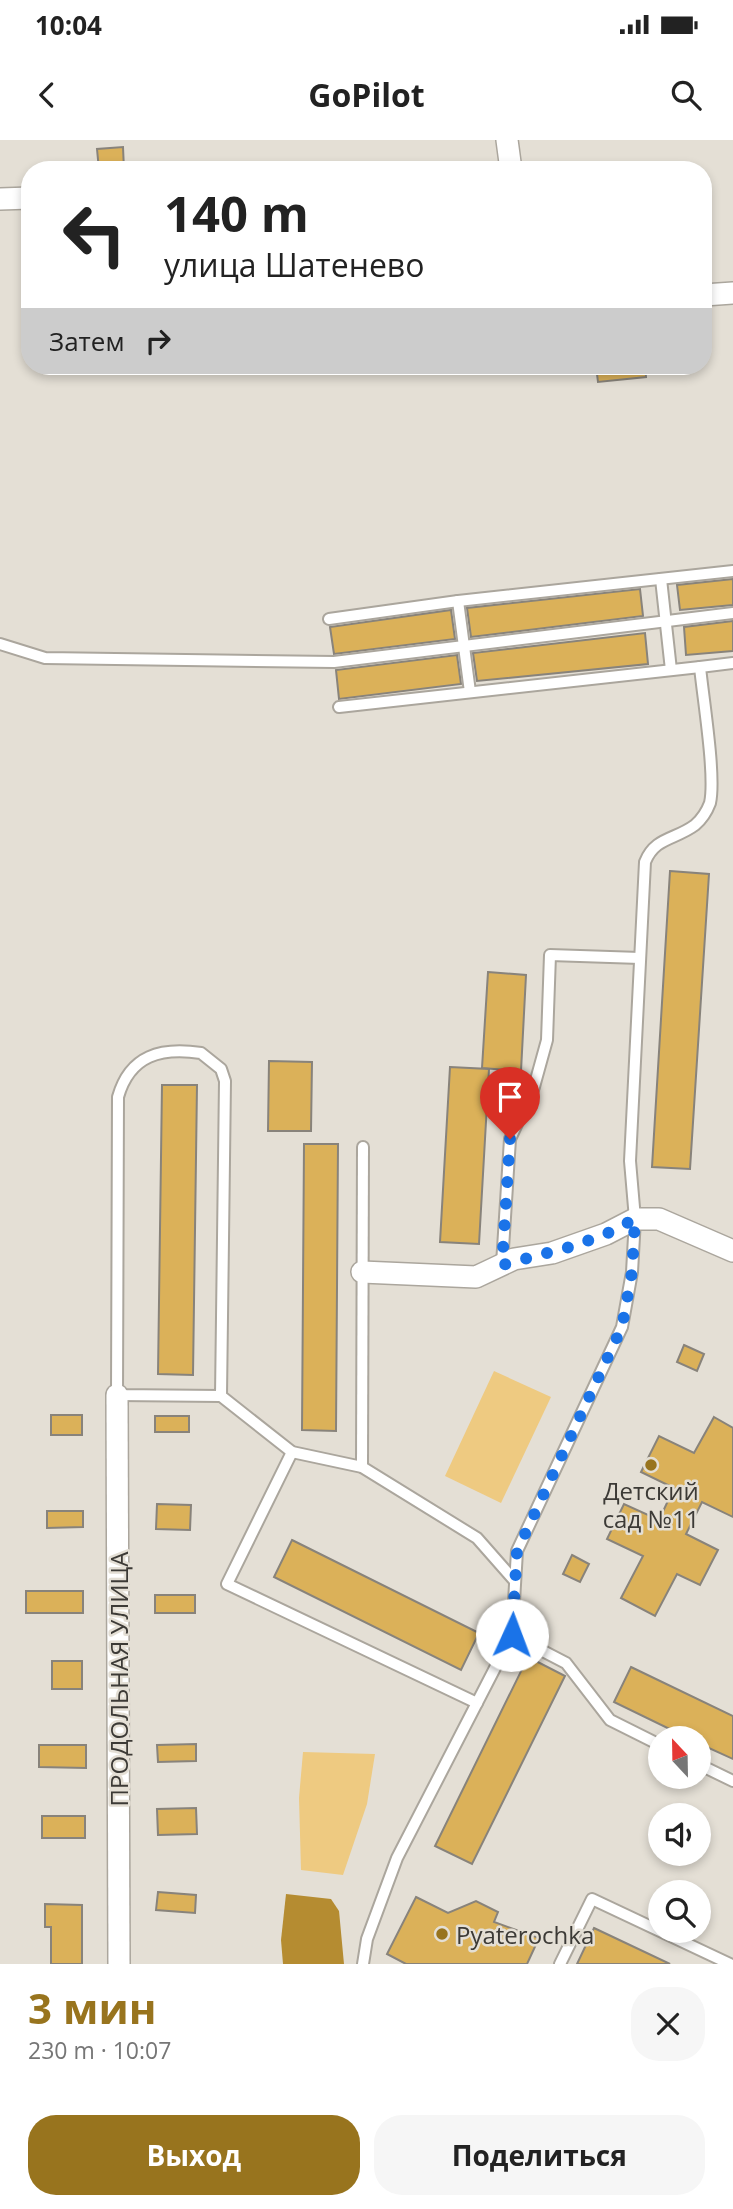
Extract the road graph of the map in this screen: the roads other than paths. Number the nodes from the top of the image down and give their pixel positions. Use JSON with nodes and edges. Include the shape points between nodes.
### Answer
{"nodes":[{"id":1,"x":507,"y":140,"type":"edge"},
{"id":2,"x":510,"y":161,"type":"edge"},
{"id":3,"x":21,"y":198,"type":"edge"},
{"id":4,"x":0,"y":199,"type":"edge"},
{"id":5,"x":733,"y":293,"type":"edge"},
{"id":6,"x":712,"y":294,"type":"edge"},
{"id":7,"x":733,"y":571,"type":"edge"},
{"id":8,"x":661,"y":579,"type":"junction"},
{"id":9,"x":458,"y":601,"type":"junction"},
{"id":10,"x":733,"y":613,"type":"edge"},
{"id":11,"x":329,"y":619,"type":"dead end"},
{"id":12,"x":666,"y":623,"type":"junction"},
{"id":13,"x":0,"y":644,"type":"edge"},
{"id":14,"x":464,"y":645,"type":"junction"},
{"id":15,"x":733,"y":663,"type":"edge"},
{"id":16,"x":700,"y":667,"type":"junction"},
{"id":17,"x":671,"y":670,"type":"junction"},
{"id":18,"x":470,"y":692,"type":"junction"},
{"id":19,"x":339,"y":707,"type":"dead end"},
{"id":20,"x":640,"y":958,"type":"junction"},
{"id":21,"x":363,"y":1147,"type":"dead end"},
{"id":22,"x":635,"y":1219,"type":"junction"},
{"id":23,"x":733,"y":1251,"type":"edge"},
{"id":24,"x":502,"y":1265,"type":"junction"},
{"id":25,"x":362,"y":1272,"type":"junction"},
{"id":26,"x":117,"y":1395,"type":"junction"},
{"id":27,"x":221,"y":1396,"type":"junction"},
{"id":28,"x":292,"y":1452,"type":"junction"},
{"id":29,"x":362,"y":1467,"type":"junction"},
{"id":30,"x":514,"y":1580,"type":"junction"},
{"id":31,"x":512,"y":1635,"type":"junction"},
{"id":32,"x":477,"y":1703,"type":"junction"},
{"id":33,"x":648,"y":1739,"type":"edge"},
{"id":34,"x":711,"y":1769,"type":"edge"},
{"id":35,"x":733,"y":1780,"type":"edge"},
{"id":36,"x":120,"y":1964,"type":"edge"},
{"id":37,"x":363,"y":1964,"type":"edge"},
{"id":38,"x":560,"y":1964,"type":"edge"},
{"id":39,"x":730,"y":1964,"type":"edge"}],
"edges":[{"from":1,"to":2,"type":"street"},
{"from":3,"to":4,"type":"street"},
{"from":5,"to":6,"type":"street"},
{"from":7,"to":8,"type":"lane"},
{"from":8,"to":9,"type":"lane"},
{"from":8,"to":12,"type":"lane"},
{"from":9,"to":11,"type":"lane"},
{"from":9,"to":14,"type":"lane"},
{"from":10,"to":12,"type":"lane"},
{"from":12,"to":14,"type":"lane"},
{"from":12,"to":17,"type":"lane"},
{"from":13,"to":14,"type":"lane","via":[[45,658],[334,662]]},
{"from":14,"to":18,"type":"lane"},
{"from":15,"to":16,"type":"lane"},
{"from":16,"to":17,"type":"lane"},
{"from":16,"to":20,"type":"lane","via":[[709,803],[695,825],[650,849],[645,862]]},
{"from":17,"to":18,"type":"lane"},
{"from":18,"to":19,"type":"lane"},
{"from":20,"to":22,"type":"lane","via":[[629,1161]]},
{"from":20,"to":24,"type":"lane","via":[[550,955],[547,1040],[534,1087],[510,1139]]},
{"from":21,"to":25,"type":"lane"},
{"from":22,"to":23,"type":"street","via":[[659,1219]]},
{"from":22,"to":24,"type":"street","via":[[563,1249]]},
{"from":22,"to":30,"type":"lane","via":[[622,1327],[517,1551]]},
{"from":24,"to":25,"type":"street","via":[[476,1276]]},
{"from":25,"to":29,"type":"lane"},
{"from":26,"to":27,"type":"lane"},
{"from":26,"to":27,"type":"lane","via":[[118,1097],[130,1070],[142,1060],[189,1051],[213,1060],[226,1081]]},
{"from":26,"to":36,"type":"street","name":"ПРОДОЛЬНАЯ УЛИЦА"},
{"from":27,"to":28,"type":"lane"},
{"from":28,"to":29,"type":"lane"},
{"from":28,"to":32,"type":"lane","via":[[227,1584]]},
{"from":29,"to":30,"type":"lane","via":[[477,1538]]},
{"from":30,"to":31,"type":"lane"},
{"from":31,"to":32,"type":"lane"},
{"from":31,"to":33,"type":"lane","via":[[566,1663],[610,1720]]},
{"from":32,"to":37,"type":"lane","via":[[397,1858],[367,1939]]},
{"from":34,"to":35,"type":"lane"},
{"from":38,"to":39,"type":"lane","via":[[592,1899]]}]}
